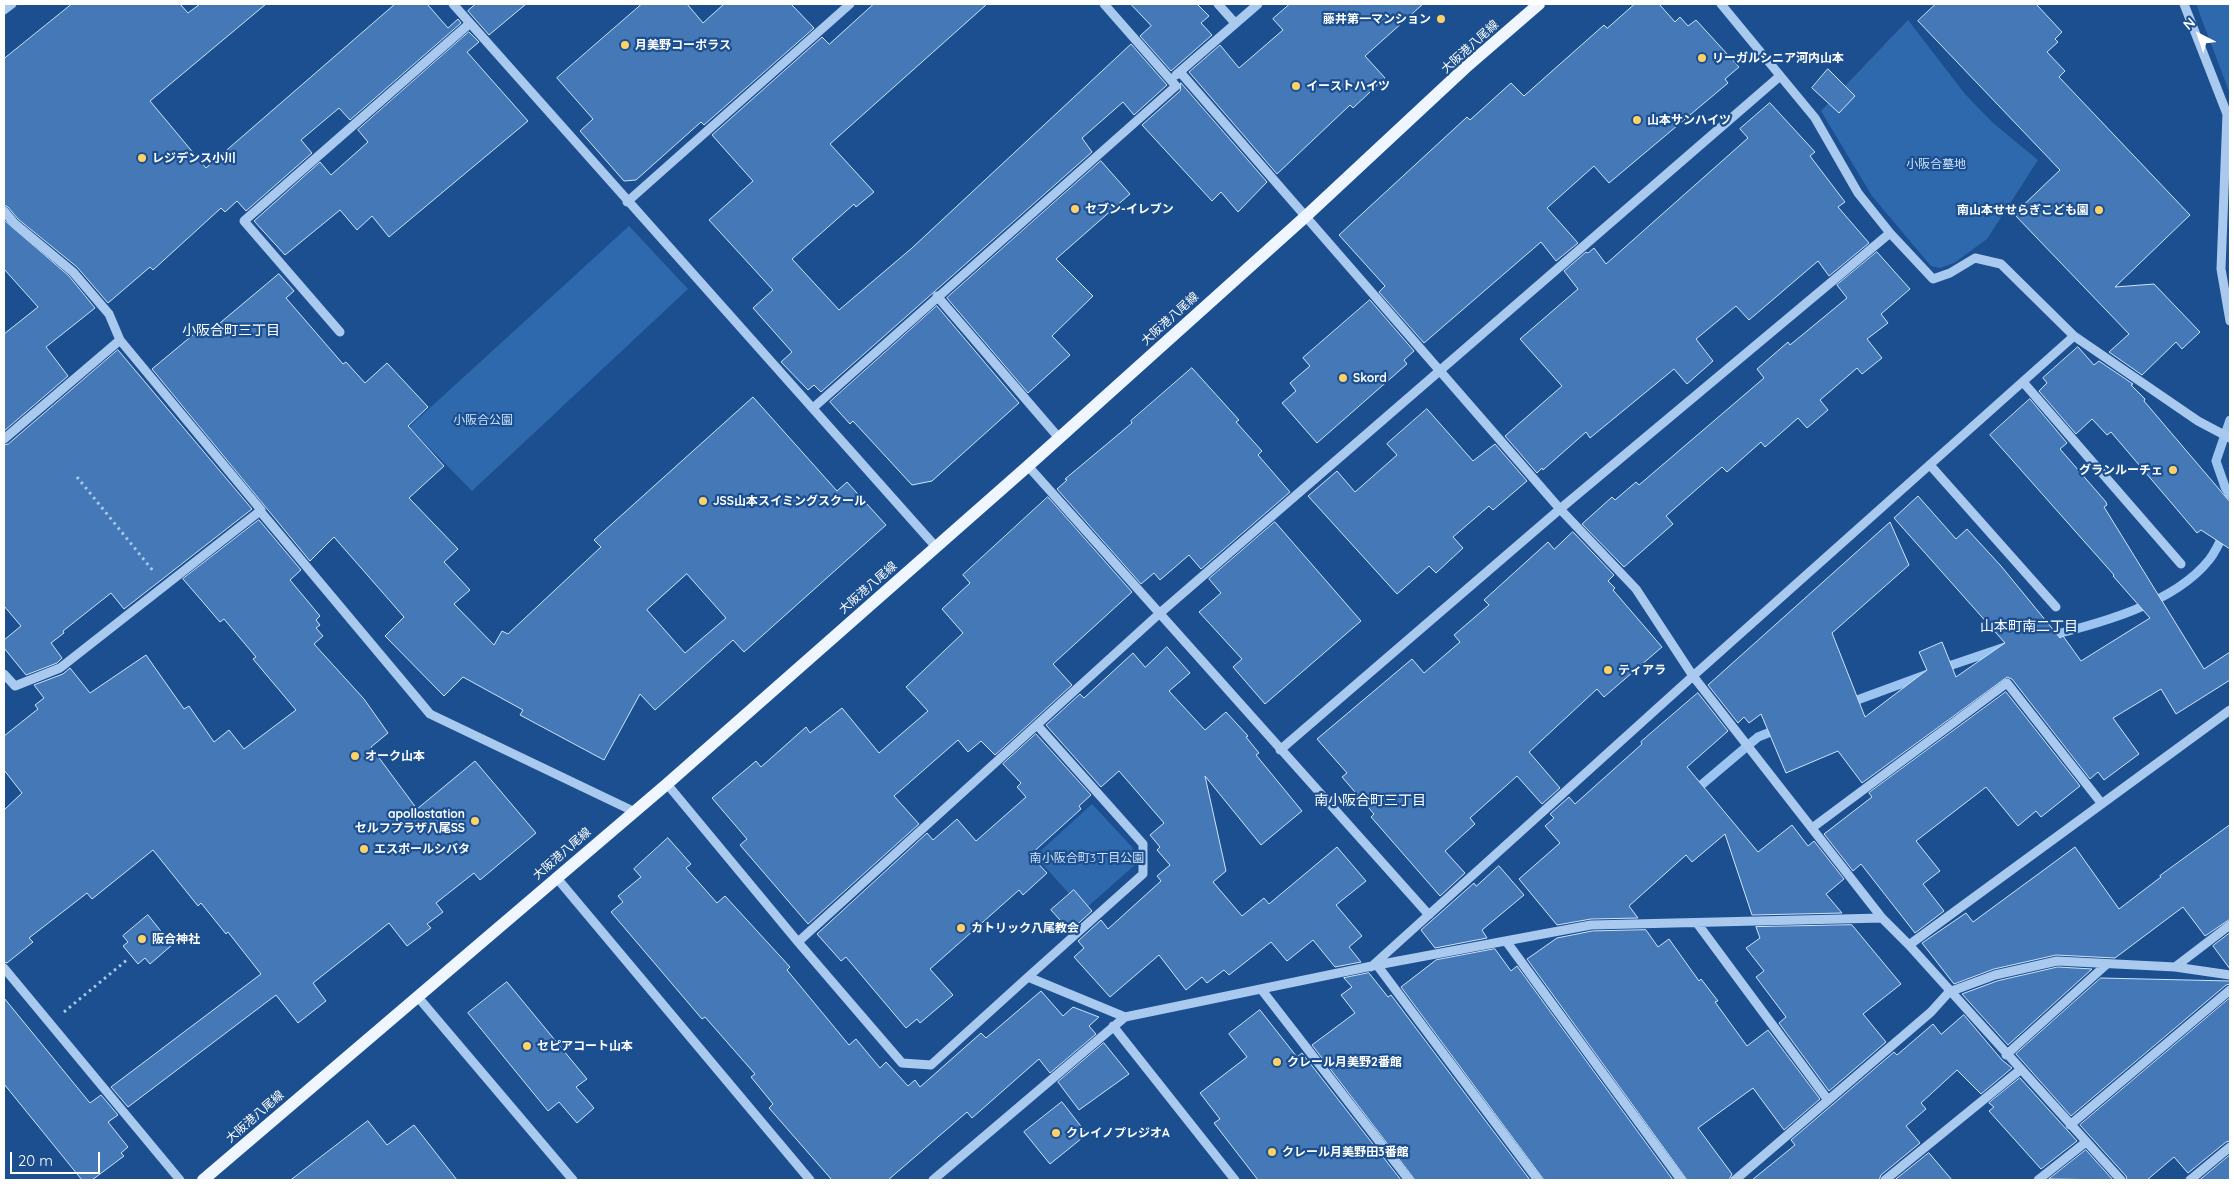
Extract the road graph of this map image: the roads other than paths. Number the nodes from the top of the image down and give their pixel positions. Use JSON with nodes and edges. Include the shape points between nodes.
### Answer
{"nodes":[{"id":1,"x":12,"y":4,"type":"edge"},
{"id":2,"x":453,"y":4,"type":"edge"},
{"id":3,"x":850,"y":4,"type":"edge"},
{"id":4,"x":1104,"y":4,"type":"edge"},
{"id":5,"x":1218,"y":4,"type":"edge"},
{"id":6,"x":1258,"y":4,"type":"edge"},
{"id":7,"x":1539,"y":4,"type":"edge"},
{"id":8,"x":1721,"y":4,"type":"edge"},
{"id":9,"x":2184,"y":4,"type":"edge"},
{"id":10,"x":4,"y":10,"type":"edge"},
{"id":11,"x":1236,"y":23,"type":"junction"},
{"id":12,"x":469,"y":24,"type":"junction"},
{"id":13,"x":1180,"y":72,"type":"junction"},
{"id":14,"x":1780,"y":76,"type":"junction"},
{"id":15,"x":1170,"y":80,"type":"junction"},
{"id":16,"x":627,"y":202,"type":"junction"},
{"id":17,"x":4,"y":211,"type":"edge"},
{"id":18,"x":1304,"y":217,"type":"junction"},
{"id":19,"x":1890,"y":233,"type":"junction"},
{"id":20,"x":937,"y":296,"type":"junction"},
{"id":21,"x":2230,"y":321,"type":"edge"},
{"id":22,"x":340,"y":332,"type":"dead end"},
{"id":23,"x":2074,"y":336,"type":"junction"},
{"id":24,"x":120,"y":340,"type":"junction"},
{"id":25,"x":1438,"y":370,"type":"junction"},
{"id":26,"x":2023,"y":382,"type":"junction"},
{"id":27,"x":813,"y":408,"type":"junction"},
{"id":28,"x":1059,"y":438,"type":"junction"},
{"id":29,"x":2230,"y":438,"type":"edge"},
{"id":30,"x":4,"y":439,"type":"edge"},
{"id":31,"x":1930,"y":464,"type":"junction"},
{"id":32,"x":1028,"y":466,"type":"junction"},
{"id":33,"x":1560,"y":510,"type":"junction"},
{"id":34,"x":260,"y":511,"type":"junction"},
{"id":35,"x":936,"y":547,"type":"junction"},
{"id":36,"x":2181,"y":564,"type":"dead end"},
{"id":37,"x":2056,"y":607,"type":"dead end"},
{"id":38,"x":1160,"y":613,"type":"junction"},
{"id":39,"x":4,"y":674,"type":"edge"},
{"id":40,"x":1693,"y":676,"type":"junction"},
{"id":41,"x":2230,"y":710,"type":"edge"},
{"id":42,"x":1038,"y":725,"type":"junction"},
{"id":43,"x":1280,"y":750,"type":"junction"},
{"id":44,"x":667,"y":784,"type":"junction"},
{"id":45,"x":2102,"y":804,"type":"junction"},
{"id":46,"x":633,"y":811,"type":"junction"},
{"id":47,"x":1812,"y":828,"type":"junction"},
{"id":48,"x":556,"y":877,"type":"junction"},
{"id":49,"x":1429,"y":915,"type":"junction"},
{"id":50,"x":1882,"y":918,"type":"junction"},
{"id":51,"x":1697,"y":923,"type":"junction"},
{"id":52,"x":2230,"y":925,"type":"edge"},
{"id":53,"x":1506,"y":941,"type":"junction"},
{"id":54,"x":798,"y":942,"type":"junction"},
{"id":55,"x":1909,"y":945,"type":"junction"},
{"id":56,"x":2107,"y":964,"type":"junction"},
{"id":57,"x":1374,"y":966,"type":"junction"},
{"id":58,"x":2175,"y":967,"type":"junction"},
{"id":59,"x":4,"y":968,"type":"edge"},
{"id":60,"x":2230,"y":975,"type":"edge"},
{"id":61,"x":1028,"y":977,"type":"junction"},
{"id":62,"x":1261,"y":989,"type":"junction"},
{"id":63,"x":2230,"y":990,"type":"edge"},
{"id":64,"x":1949,"y":992,"type":"junction"},
{"id":65,"x":417,"y":996,"type":"junction"},
{"id":66,"x":1125,"y":1017,"type":"junction"},
{"id":67,"x":1113,"y":1026,"type":"junction"},
{"id":68,"x":2006,"y":1055,"type":"junction"},
{"id":69,"x":2020,"y":1070,"type":"junction"},
{"id":70,"x":1828,"y":1100,"type":"junction"},
{"id":71,"x":2070,"y":1125,"type":"junction"},
{"id":72,"x":2086,"y":1142,"type":"junction"},
{"id":73,"x":2230,"y":1147,"type":"edge"},
{"id":74,"x":180,"y":1180,"type":"edge"},
{"id":75,"x":203,"y":1180,"type":"edge"},
{"id":76,"x":573,"y":1180,"type":"edge"},
{"id":77,"x":810,"y":1180,"type":"edge"},
{"id":78,"x":933,"y":1180,"type":"edge"},
{"id":79,"x":1236,"y":1180,"type":"edge"},
{"id":80,"x":1409,"y":1180,"type":"edge"},
{"id":81,"x":1538,"y":1180,"type":"edge"},
{"id":82,"x":1681,"y":1180,"type":"edge"},
{"id":83,"x":1735,"y":1180,"type":"edge"},
{"id":84,"x":1885,"y":1180,"type":"edge"},
{"id":85,"x":2038,"y":1180,"type":"edge"},
{"id":86,"x":2121,"y":1180,"type":"edge"},
{"id":87,"x":2190,"y":1180,"type":"edge"}],
"edges":[{"from":1,"to":10,"type":"street"},
{"from":2,"to":12,"type":"street"},
{"from":3,"to":16,"type":"street"},
{"from":4,"to":15,"type":"street"},
{"from":5,"to":11,"type":"street"},
{"from":6,"to":11,"type":"street"},
{"from":7,"to":18,"type":"main road","name":"大阪港八尾線"},
{"from":8,"to":14,"type":"street"},
{"from":9,"to":21,"type":"street","via":[[2226,114],[2221,269]]},
{"from":11,"to":13,"type":"street"},
{"from":12,"to":16,"type":"street"},
{"from":12,"to":22,"type":"street","via":[[244,221]]},
{"from":13,"to":15,"type":"street"},
{"from":13,"to":18,"type":"street"},
{"from":14,"to":19,"type":"street","via":[[1815,118],[1858,193]]},
{"from":14,"to":25,"type":"street"},
{"from":15,"to":20,"type":"street","via":[[1176,86]]},
{"from":16,"to":27,"type":"street"},
{"from":17,"to":24,"type":"street","via":[[73,272],[109,314]]},
{"from":18,"to":25,"type":"street"},
{"from":18,"to":28,"type":"main road","name":"大阪港八尾線"},
{"from":19,"to":23,"type":"street","via":[[1933,279],[1975,258],[2000,264]]},
{"from":19,"to":33,"type":"street"},
{"from":20,"to":27,"type":"street"},
{"from":20,"to":28,"type":"street"},
{"from":23,"to":26,"type":"street"},
{"from":23,"to":29,"type":"street","via":[[2198,421]]},
{"from":24,"to":30,"type":"street"},
{"from":24,"to":34,"type":"street"},
{"from":25,"to":33,"type":"street"},
{"from":25,"to":38,"type":"street"},
{"from":26,"to":31,"type":"street"},
{"from":26,"to":36,"type":"street"},
{"from":27,"to":35,"type":"street"},
{"from":28,"to":32,"type":"main road","name":"大阪港八尾線"},
{"from":31,"to":37,"type":"street"},
{"from":31,"to":40,"type":"street"},
{"from":32,"to":35,"type":"main road","name":"大阪港八尾線"},
{"from":32,"to":38,"type":"street"},
{"from":33,"to":40,"type":"street","via":[[1636,589]]},
{"from":33,"to":43,"type":"street"},
{"from":34,"to":39,"type":"street","via":[[60,668],[15,686]]},
{"from":34,"to":46,"type":"street","via":[[430,714]]},
{"from":35,"to":44,"type":"main road","name":"大阪港八尾線"},
{"from":38,"to":42,"type":"street"},
{"from":38,"to":43,"type":"street"},
{"from":40,"to":47,"type":"street"},
{"from":40,"to":49,"type":"street"},
{"from":41,"to":45,"type":"street"},
{"from":42,"to":54,"type":"street"},
{"from":42,"to":61,"type":"street","via":[[1143,844],[1143,874]]},
{"from":43,"to":49,"type":"street"},
{"from":44,"to":46,"type":"main road","name":"大阪港八尾線"},
{"from":44,"to":54,"type":"street"},
{"from":45,"to":47,"type":"street","via":[[2007,683]]},
{"from":45,"to":55,"type":"street"},
{"from":46,"to":48,"type":"main road","name":"大阪港八尾線"},
{"from":47,"to":50,"type":"street"},
{"from":48,"to":65,"type":"main road","name":"大阪港八尾線"},
{"from":48,"to":77,"type":"street"},
{"from":49,"to":57,"type":"street"},
{"from":50,"to":51,"type":"street"},
{"from":50,"to":55,"type":"street"},
{"from":51,"to":53,"type":"street","via":[[1591,925]]},
{"from":51,"to":70,"type":"street"},
{"from":52,"to":58,"type":"street"},
{"from":53,"to":57,"type":"street"},
{"from":53,"to":82,"type":"street"},
{"from":54,"to":61,"type":"street","via":[[902,1063],[931,1065]]},
{"from":55,"to":64,"type":"street"},
{"from":56,"to":58,"type":"street"},
{"from":56,"to":64,"type":"street","via":[[2057,961],[1995,975]]},
{"from":56,"to":68,"type":"street"},
{"from":57,"to":62,"type":"street"},
{"from":57,"to":81,"type":"street"},
{"from":58,"to":60,"type":"street"},
{"from":59,"to":74,"type":"street"},
{"from":61,"to":66,"type":"street"},
{"from":62,"to":66,"type":"street"},
{"from":62,"to":80,"type":"street"},
{"from":63,"to":71,"type":"street"},
{"from":64,"to":68,"type":"street"},
{"from":64,"to":70,"type":"street","via":[[1931,1012]]},
{"from":65,"to":75,"type":"main road","name":"大阪港八尾線"},
{"from":65,"to":76,"type":"street"},
{"from":66,"to":67,"type":"street"},
{"from":67,"to":78,"type":"street"},
{"from":67,"to":79,"type":"street"},
{"from":68,"to":69,"type":"street"},
{"from":69,"to":71,"type":"street"},
{"from":69,"to":84,"type":"street"},
{"from":70,"to":83,"type":"street"},
{"from":71,"to":72,"type":"street"},
{"from":72,"to":85,"type":"street"},
{"from":72,"to":86,"type":"street"},
{"from":73,"to":87,"type":"street"}]}
